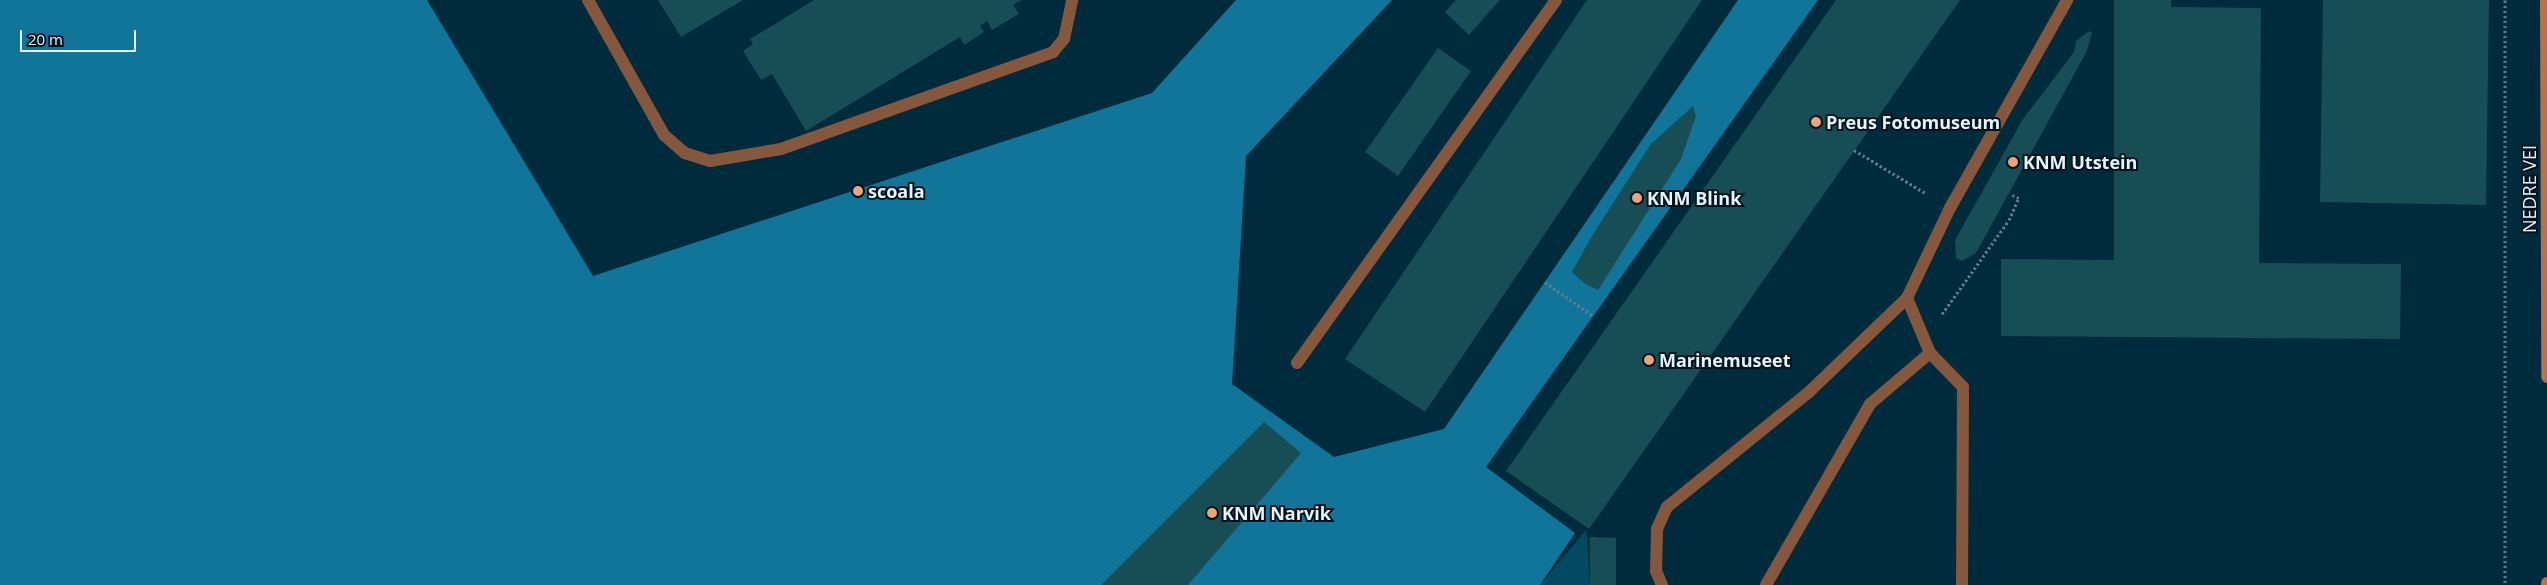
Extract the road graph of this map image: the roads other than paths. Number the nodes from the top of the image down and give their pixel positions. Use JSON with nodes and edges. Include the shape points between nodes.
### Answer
{"nodes":[{"id":1,"x":588,"y":0,"type":"edge"},
{"id":2,"x":1072,"y":0,"type":"edge"},
{"id":3,"x":1556,"y":0,"type":"edge"},
{"id":4,"x":2067,"y":0,"type":"edge"},
{"id":5,"x":2546,"y":0,"type":"edge"},
{"id":6,"x":1906,"y":298,"type":"junction"},
{"id":7,"x":1930,"y":353,"type":"junction"},
{"id":8,"x":1297,"y":363,"type":"dead end"},
{"id":9,"x":2547,"y":377,"type":"edge"},
{"id":10,"x":1662,"y":585,"type":"edge"},
{"id":11,"x":1766,"y":585,"type":"edge"},
{"id":12,"x":1962,"y":585,"type":"edge"}],
"edges":[{"from":1,"to":2,"type":"lane","via":[[664,135],[685,153],[719,161],[781,149],[1053,52],[1064,39]]},
{"from":3,"to":8,"type":"lane"},
{"from":4,"to":6,"type":"lane","via":[[1950,208]]},
{"from":5,"to":9,"type":"main road","name":"NEDRE VEI"},
{"from":6,"to":7,"type":"lane"},
{"from":6,"to":10,"type":"lane","via":[[1809,392],[1667,507],[1657,530],[1656,572]]},
{"from":7,"to":11,"type":"lane","via":[[1870,404]]},
{"from":7,"to":12,"type":"lane","via":[[1963,388]]}]}
